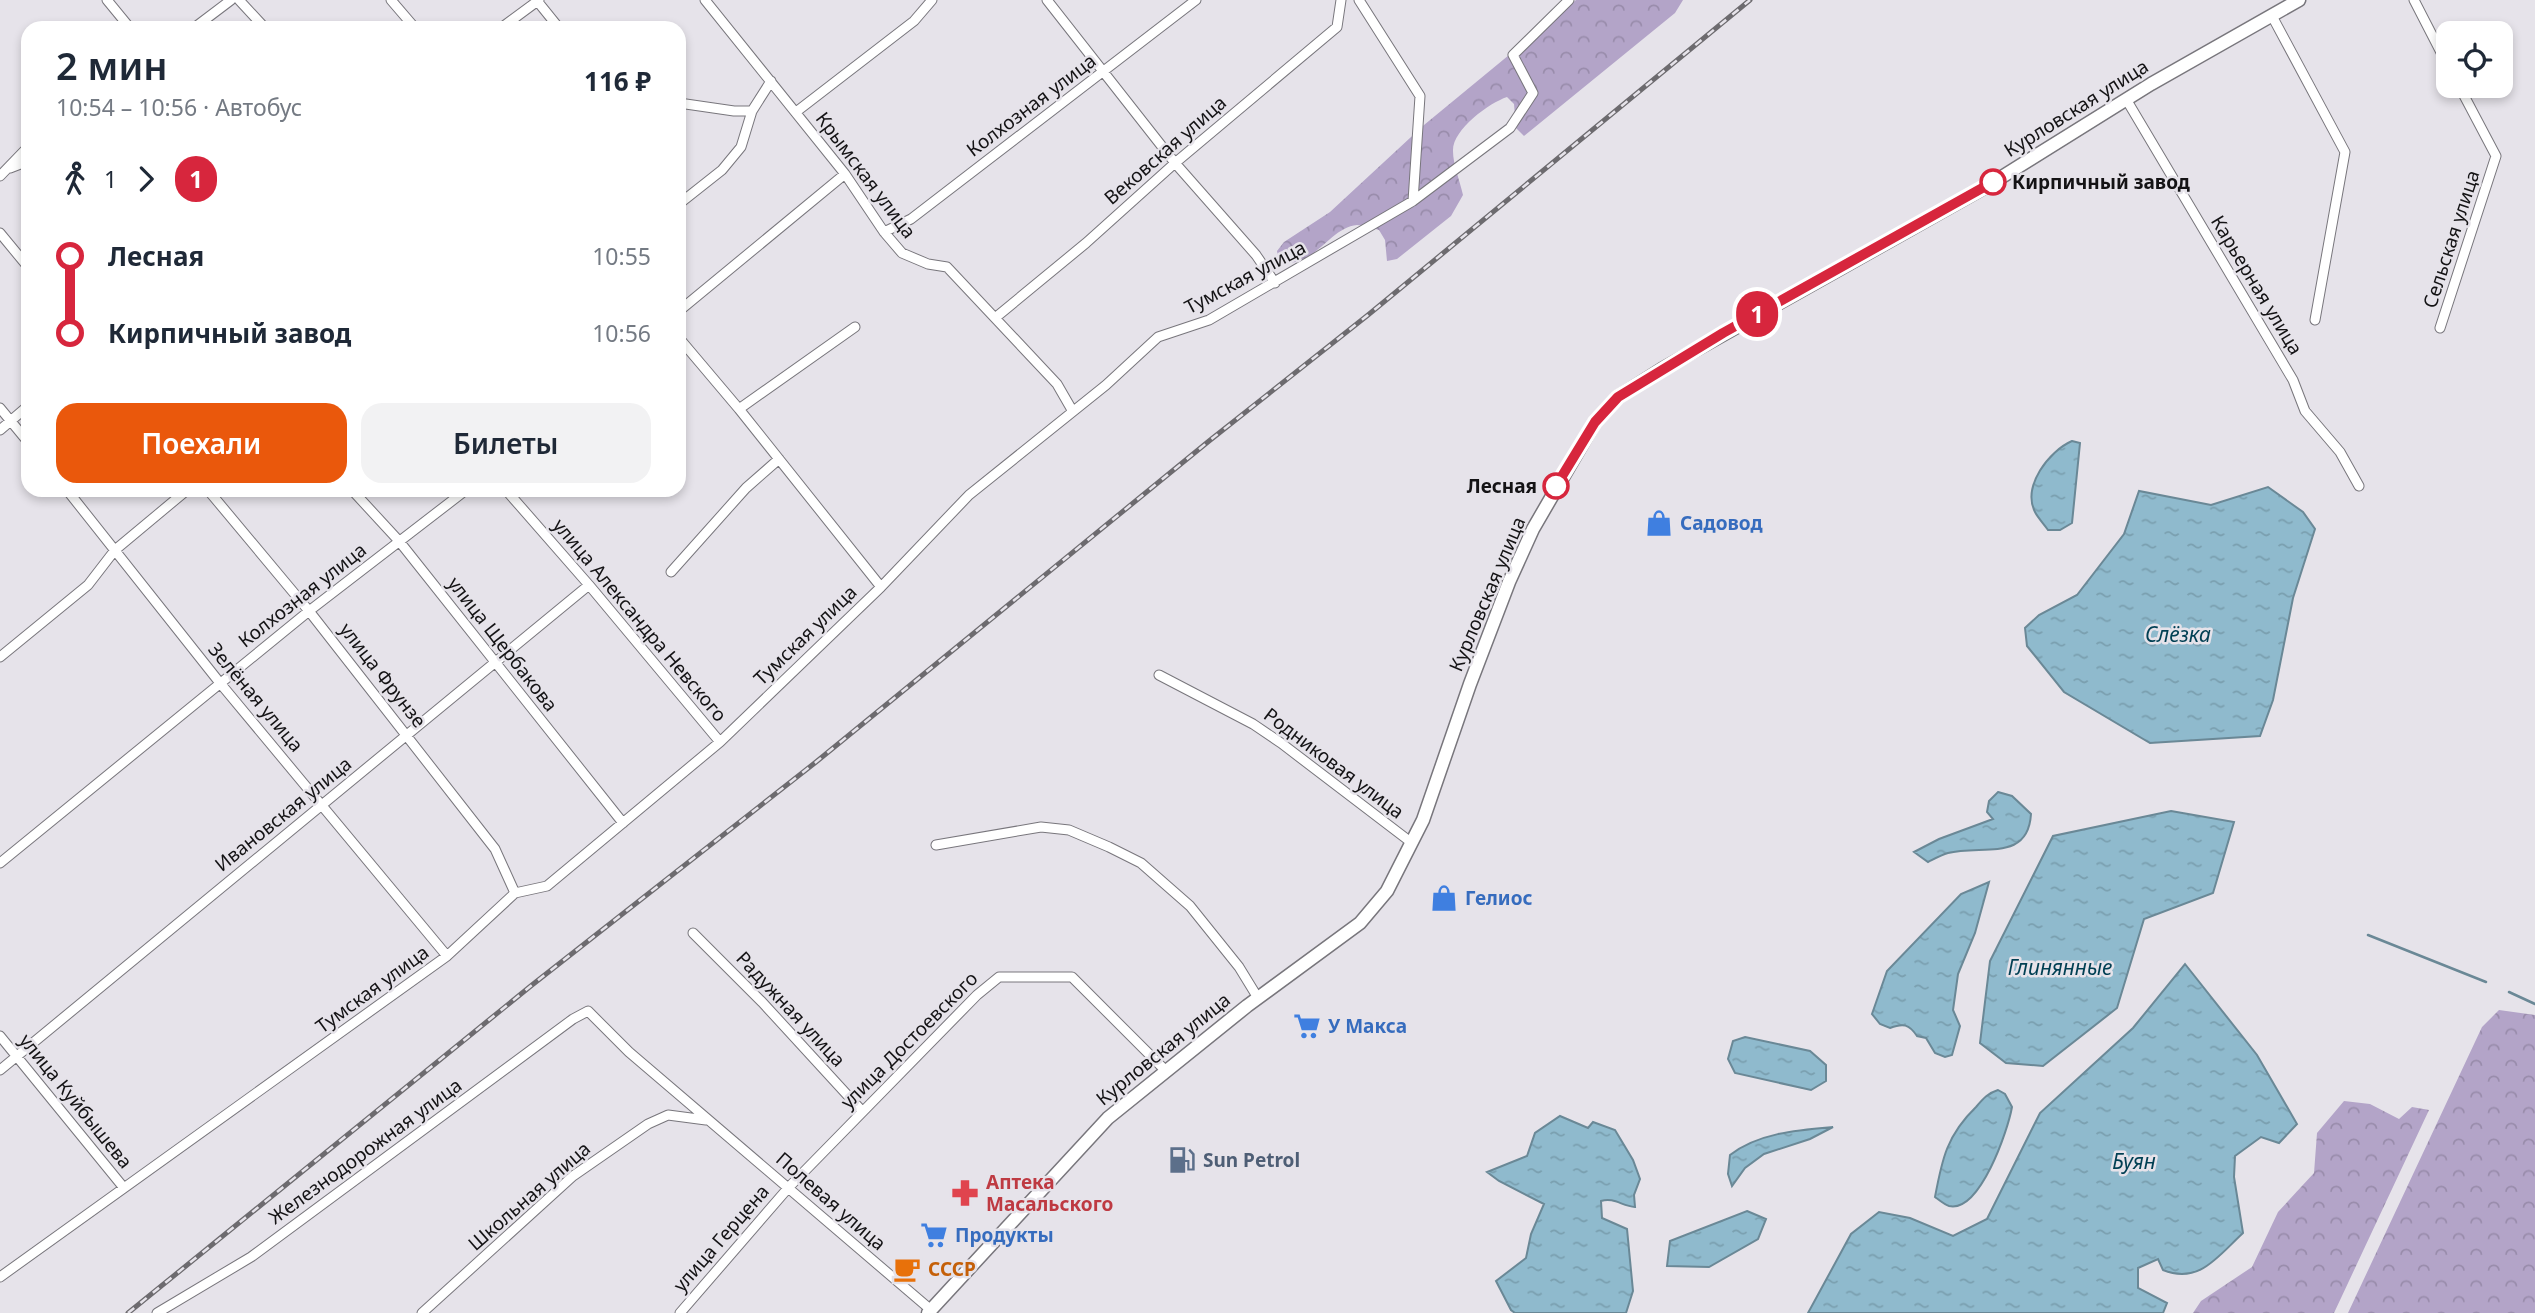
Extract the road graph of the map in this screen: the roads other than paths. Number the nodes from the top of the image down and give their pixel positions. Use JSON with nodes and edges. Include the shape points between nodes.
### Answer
{"nodes":[{"id":1,"x":107,"y":0,"type":"edge"},
{"id":2,"x":231,"y":0,"type":"edge"},
{"id":3,"x":239,"y":0,"type":"edge"},
{"id":4,"x":391,"y":0,"type":"edge"},
{"id":5,"x":705,"y":0,"type":"edge"},
{"id":6,"x":932,"y":0,"type":"edge"},
{"id":7,"x":1047,"y":0,"type":"edge"},
{"id":8,"x":1196,"y":0,"type":"edge"},
{"id":9,"x":1341,"y":0,"type":"edge"},
{"id":10,"x":1359,"y":0,"type":"edge"},
{"id":11,"x":1569,"y":0,"type":"edge"},
{"id":12,"x":2299,"y":0,"type":"edge"},
{"id":13,"x":2414,"y":0,"type":"edge"},
{"id":14,"x":539,"y":1,"type":"edge"},
{"id":15,"x":2272,"y":16,"type":"junction"},
{"id":16,"x":124,"y":21,"type":"edge"},
{"id":17,"x":203,"y":21,"type":"edge"},
{"id":18,"x":258,"y":21,"type":"edge"},
{"id":19,"x":409,"y":21,"type":"edge"},
{"id":20,"x":511,"y":21,"type":"edge"},
{"id":21,"x":554,"y":21,"type":"edge"},
{"id":22,"x":2436,"y":43,"type":"edge"},
{"id":23,"x":1104,"y":71,"type":"junction"},
{"id":24,"x":771,"y":81,"type":"junction"},
{"id":25,"x":2465,"y":98,"type":"edge"},
{"id":26,"x":2126,"y":99,"type":"junction"},
{"id":27,"x":686,"y":104,"type":"edge"},
{"id":28,"x":752,"y":111,"type":"junction"},
{"id":29,"x":796,"y":112,"type":"junction"},
{"id":30,"x":21,"y":154,"type":"edge"},
{"id":31,"x":1175,"y":163,"type":"junction"},
{"id":32,"x":21,"y":164,"type":"edge"},
{"id":33,"x":8,"y":168,"type":"junction"},
{"id":34,"x":845,"y":174,"type":"junction"},
{"id":35,"x":0,"y":176,"type":"edge"},
{"id":36,"x":686,"y":198,"type":"edge"},
{"id":37,"x":1413,"y":201,"type":"junction"},
{"id":38,"x":884,"y":232,"type":"junction"},
{"id":39,"x":0,"y":233,"type":"edge"},
{"id":40,"x":21,"y":258,"type":"edge"},
{"id":41,"x":1275,"y":283,"type":"junction"},
{"id":42,"x":686,"y":305,"type":"edge"},
{"id":43,"x":995,"y":318,"type":"junction"},
{"id":44,"x":2315,"y":320,"type":"dead end"},
{"id":45,"x":855,"y":327,"type":"dead end"},
{"id":46,"x":2440,"y":328,"type":"dead end"},
{"id":47,"x":686,"y":346,"type":"edge"},
{"id":48,"x":0,"y":408,"type":"edge"},
{"id":49,"x":740,"y":410,"type":"junction"},
{"id":50,"x":1072,"y":410,"type":"junction"},
{"id":51,"x":21,"y":412,"type":"edge"},
{"id":52,"x":11,"y":421,"type":"junction"},
{"id":53,"x":0,"y":429,"type":"edge"},
{"id":54,"x":21,"y":433,"type":"edge"},
{"id":55,"x":779,"y":459,"type":"junction"},
{"id":56,"x":2360,"y":485,"type":"dead end"},
{"id":57,"x":73,"y":497,"type":"edge"},
{"id":58,"x":179,"y":497,"type":"edge"},
{"id":59,"x":214,"y":497,"type":"edge"},
{"id":60,"x":358,"y":497,"type":"edge"},
{"id":61,"x":457,"y":497,"type":"edge"},
{"id":62,"x":512,"y":497,"type":"edge"},
{"id":63,"x":399,"y":541,"type":"junction"},
{"id":64,"x":116,"y":550,"type":"junction"},
{"id":65,"x":671,"y":572,"type":"dead end"},
{"id":66,"x":589,"y":585,"type":"junction"},
{"id":67,"x":881,"y":587,"type":"junction"},
{"id":68,"x":309,"y":611,"type":"junction"},
{"id":69,"x":0,"y":657,"type":"edge"},
{"id":70,"x":496,"y":663,"type":"junction"},
{"id":71,"x":1159,"y":675,"type":"dead end"},
{"id":72,"x":220,"y":682,"type":"junction"},
{"id":73,"x":408,"y":736,"type":"junction"},
{"id":74,"x":720,"y":742,"type":"junction"},
{"id":75,"x":322,"y":804,"type":"junction"},
{"id":76,"x":623,"y":823,"type":"junction"},
{"id":77,"x":1412,"y":843,"type":"junction"},
{"id":78,"x":936,"y":845,"type":"dead end"},
{"id":79,"x":0,"y":863,"type":"edge"},
{"id":80,"x":514,"y":893,"type":"junction"},
{"id":81,"x":693,"y":933,"type":"dead end"},
{"id":82,"x":447,"y":956,"type":"junction"},
{"id":83,"x":1258,"y":998,"type":"junction"},
{"id":84,"x":588,"y":1011,"type":"joint"},
{"id":85,"x":0,"y":1036,"type":"edge"},
{"id":86,"x":18,"y":1056,"type":"junction"},
{"id":87,"x":0,"y":1070,"type":"edge"},
{"id":88,"x":1165,"y":1070,"type":"junction"},
{"id":89,"x":862,"y":1111,"type":"junction"},
{"id":90,"x":707,"y":1120,"type":"junction"},
{"id":91,"x":789,"y":1187,"type":"junction"},
{"id":92,"x":124,"y":1188,"type":"junction"},
{"id":93,"x":0,"y":1277,"type":"edge"},
{"id":94,"x":929,"y":1312,"type":"edge"},
{"id":95,"x":157,"y":1313,"type":"edge"},
{"id":96,"x":422,"y":1313,"type":"edge"},
{"id":97,"x":680,"y":1313,"type":"edge"}],
"edges":[{"from":1,"to":16,"type":"street"},
{"from":2,"to":17,"type":"street"},
{"from":3,"to":18,"type":"street"},
{"from":4,"to":19,"type":"street"},
{"from":5,"to":24,"type":"street","name":"Крымская улица"},
{"from":6,"to":29,"type":"street","via":[[914,21]]},
{"from":7,"to":23,"type":"street"},
{"from":8,"to":23,"type":"street","name":"Колхозная улица"},
{"from":9,"to":31,"type":"street","name":"Вековская улица","via":[[1337,27]]},
{"from":10,"to":37,"type":"street","via":[[1420,96]]},
{"from":11,"to":37,"type":"street","name":"Тумская улица","via":[[1513,55],[1533,93],[1510,128]]},
{"from":12,"to":15,"type":"main road","name":"Курловская улица"},
{"from":13,"to":22,"type":"street"},
{"from":14,"to":20,"type":"street"},
{"from":14,"to":21,"type":"street"},
{"from":15,"to":26,"type":"main road","name":"Курловская улица"},
{"from":15,"to":44,"type":"street","via":[[2345,152]]},
{"from":23,"to":31,"type":"street"},
{"from":23,"to":38,"type":"street","name":"Колхозная улица","via":[[911,219]]},
{"from":24,"to":28,"type":"street"},
{"from":24,"to":29,"type":"street","name":"Крымская улица"},
{"from":25,"to":46,"type":"street","name":"Сельская улица","via":[[2496,156]]},
{"from":26,"to":56,"type":"street","name":"Карьерная улица","via":[[2293,380],[2305,411],[2340,452]]},
{"from":26,"to":77,"type":"main road","name":"Курловская улица","via":[[1989,185],[1662,369],[1607,407],[1552,494],[1518,559]]},
{"from":27,"to":28,"type":"street"},
{"from":28,"to":36,"type":"street","via":[[741,147],[722,170]]},
{"from":29,"to":34,"type":"street","name":"Крымская улица"},
{"from":30,"to":33,"type":"street"},
{"from":31,"to":41,"type":"street"},
{"from":31,"to":43,"type":"street","name":"Вековская улица"},
{"from":32,"to":33,"type":"street"},
{"from":33,"to":35,"type":"street"},
{"from":34,"to":38,"type":"street","name":"Крымская улица"},
{"from":34,"to":42,"type":"street"},
{"from":37,"to":41,"type":"street","name":"Тумская улица"},
{"from":38,"to":43,"type":"street","name":"Крымская улица","via":[[902,253],[947,267]]},
{"from":39,"to":40,"type":"street"},
{"from":41,"to":50,"type":"street","name":"Тумская улица","via":[[1209,320],[1158,337]]},
{"from":43,"to":50,"type":"street","name":"Крымская улица","via":[[1057,384]]},
{"from":45,"to":49,"type":"street"},
{"from":47,"to":49,"type":"street"},
{"from":48,"to":52,"type":"street"},
{"from":49,"to":55,"type":"street"},
{"from":50,"to":67,"type":"street","name":"Тумская улица","via":[[969,495]]},
{"from":51,"to":52,"type":"street"},
{"from":52,"to":53,"type":"street"},
{"from":52,"to":54,"type":"street"},
{"from":55,"to":65,"type":"street","via":[[746,488]]},
{"from":55,"to":67,"type":"street"},
{"from":57,"to":64,"type":"street","name":"Зелёная улица"},
{"from":58,"to":64,"type":"street"},
{"from":59,"to":68,"type":"street","name":"улица Фрунзе"},
{"from":60,"to":63,"type":"street","name":"улица Щербакова"},
{"from":61,"to":63,"type":"street","name":"Колхозная улица"},
{"from":62,"to":66,"type":"street","name":"улица Александра Невского"},
{"from":63,"to":68,"type":"street","name":"Колхозная улица"},
{"from":63,"to":70,"type":"street","name":"улица Щербакова"},
{"from":64,"to":69,"type":"street","via":[[88,585]]},
{"from":64,"to":72,"type":"street","name":"Зелёная улица"},
{"from":66,"to":70,"type":"street","name":"Ивановская улица"},
{"from":66,"to":74,"type":"street","name":"улица Александра Невского"},
{"from":67,"to":74,"type":"street","name":"Тумская улица"},
{"from":68,"to":72,"type":"street","name":"Колхозная улица"},
{"from":68,"to":73,"type":"street","name":"улица Фрунзе"},
{"from":70,"to":73,"type":"street","name":"Ивановская улица"},
{"from":70,"to":76,"type":"street","name":"улица Щербакова"},
{"from":71,"to":77,"type":"street","name":"Родниковая улица","via":[[1253,724]]},
{"from":72,"to":75,"type":"street","name":"Зелёная улица"},
{"from":72,"to":79,"type":"street","name":"Колхозная улица"},
{"from":73,"to":75,"type":"street","name":"Ивановская улица"},
{"from":73,"to":80,"type":"street","name":"улица Фрунзе","via":[[495,849]]},
{"from":74,"to":76,"type":"street","name":"Тумская улица"},
{"from":75,"to":82,"type":"street","name":"Зелёная улица"},
{"from":75,"to":86,"type":"street","name":"Ивановская улица"},
{"from":76,"to":80,"type":"street","name":"Тумская улица","via":[[547,886]]},
{"from":77,"to":83,"type":"main road","name":"Курловская улица","via":[[1387,891],[1360,923]]},
{"from":78,"to":83,"type":"street","via":[[1041,827],[1069,830],[1109,847],[1141,863],[1190,906],[1240,967]]},
{"from":80,"to":82,"type":"street","name":"Тумская улица"},
{"from":81,"to":89,"type":"street","name":"Радужная улица"},
{"from":82,"to":92,"type":"street","name":"Тумская улица"},
{"from":83,"to":88,"type":"main road","name":"Курловская улица"},
{"from":84,"to":90,"type":"street","name":"Полевая улица"},
{"from":84,"to":95,"type":"street","name":"Железнодорожная улица","via":[[251,1257]]},
{"from":85,"to":86,"type":"street","name":"улица Куйбышева"},
{"from":86,"to":87,"type":"street","name":"Ивановская улица"},
{"from":86,"to":92,"type":"street","name":"улица Куйбышева"},
{"from":88,"to":89,"type":"street","name":"улица Достоевского","via":[[1072,976],[999,977]]},
{"from":88,"to":94,"type":"main road","name":"Курловская улица","via":[[1096,1129]]},
{"from":89,"to":91,"type":"street","name":"улица Достоевского"},
{"from":90,"to":91,"type":"street","name":"Полевая улица"},
{"from":90,"to":96,"type":"street","name":"Школьная улица","via":[[668,1115],[648,1124],[573,1176]]},
{"from":91,"to":94,"type":"street","name":"Полевая улица"},
{"from":91,"to":97,"type":"street","name":"улица Герцена"},
{"from":92,"to":93,"type":"street","name":"Тумская улица"}]}
